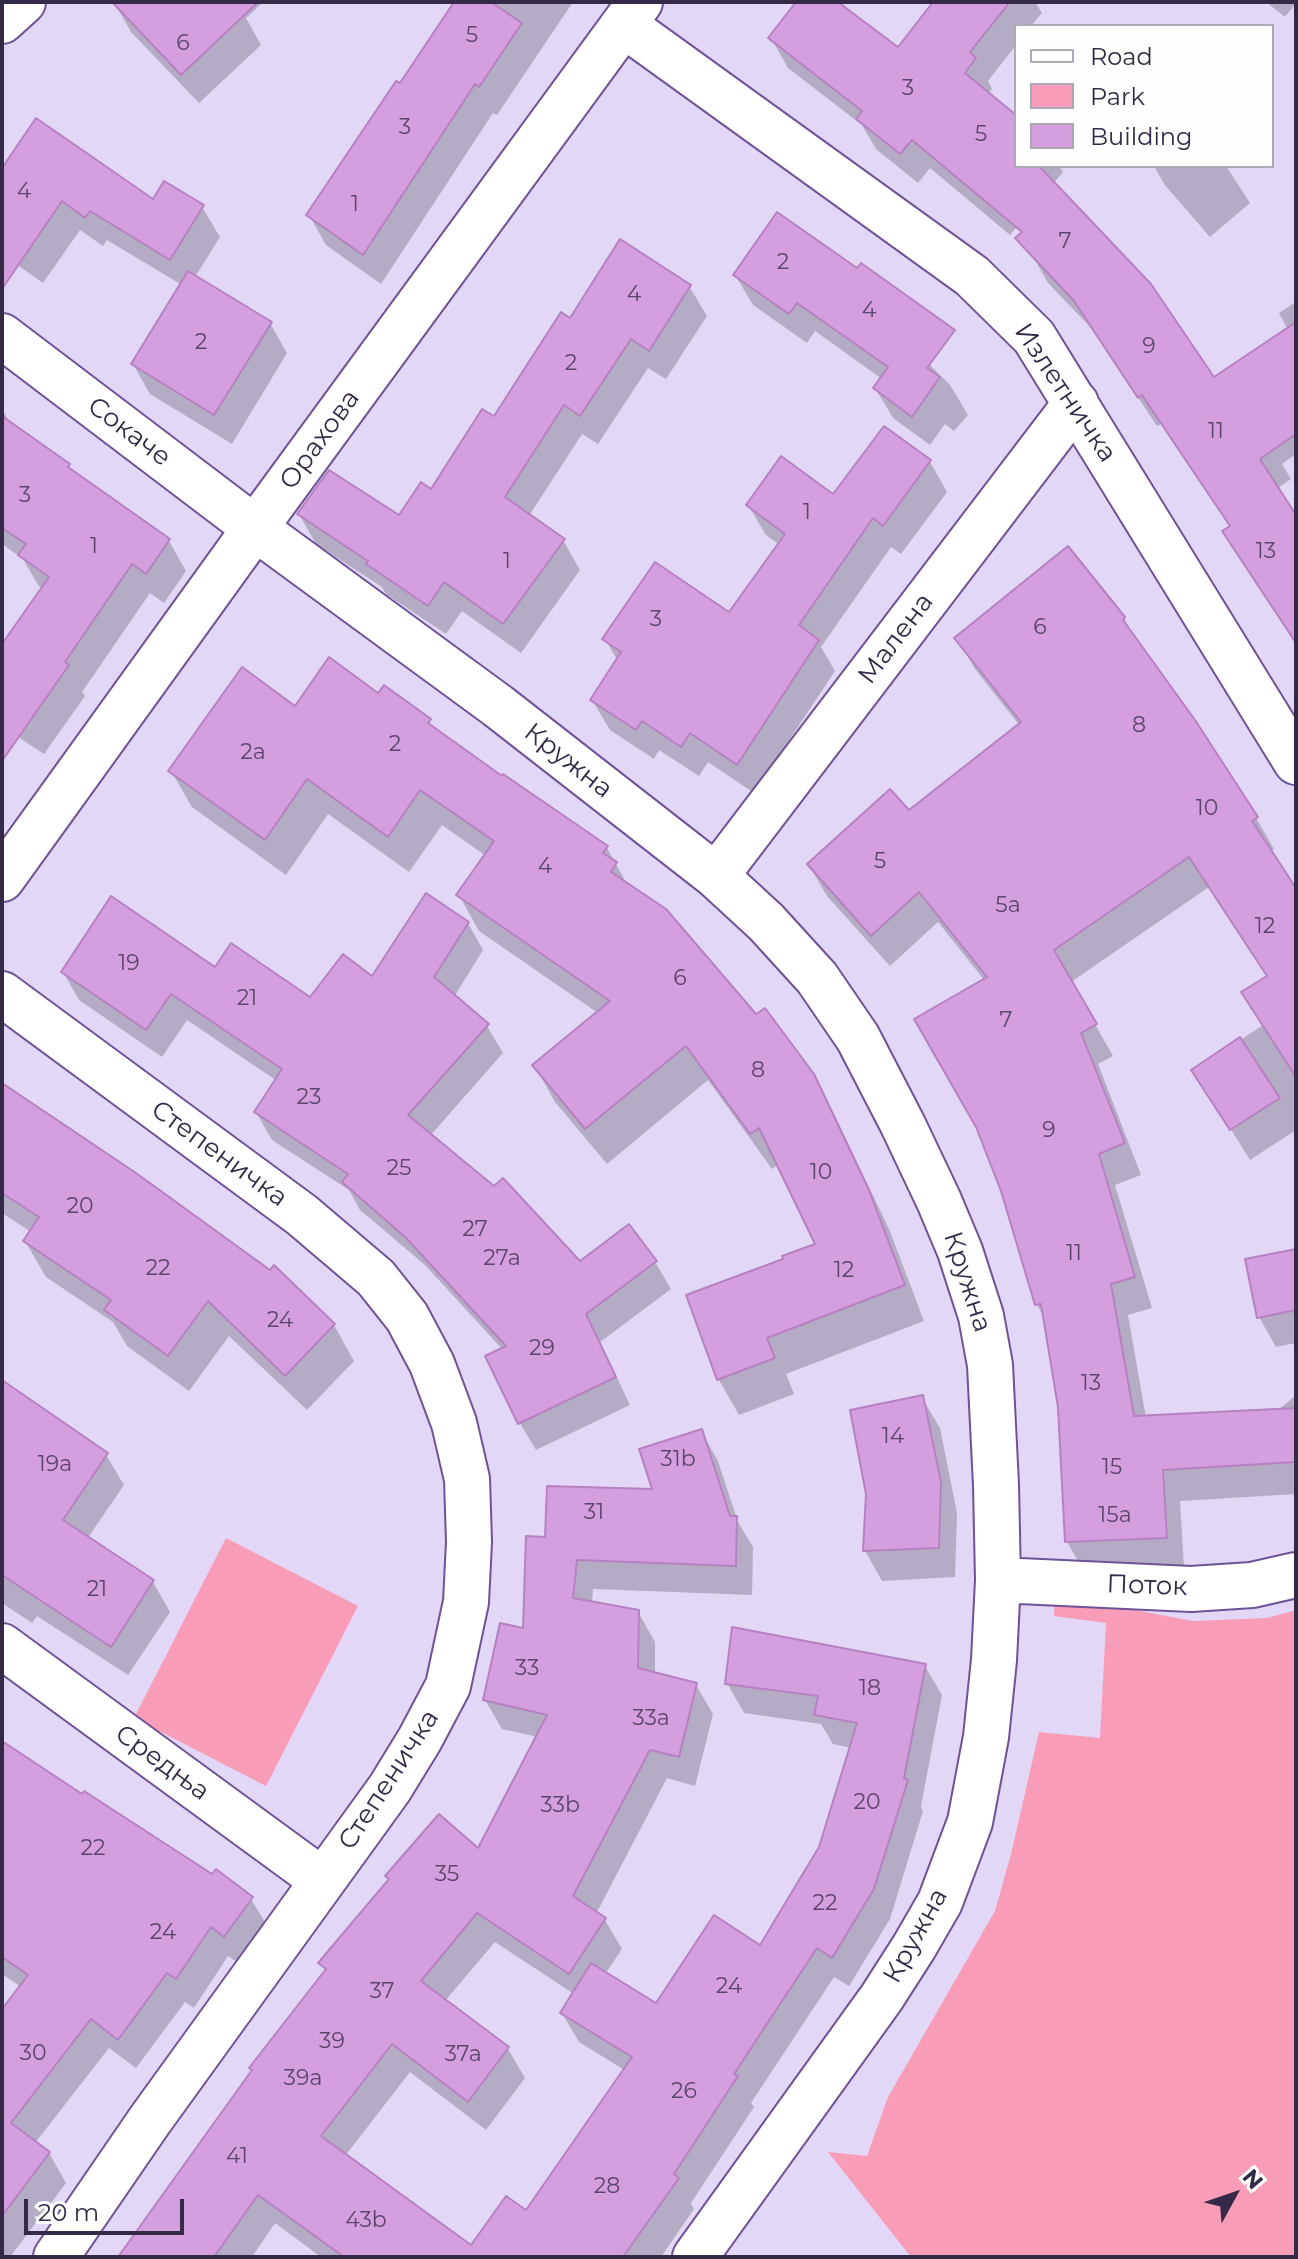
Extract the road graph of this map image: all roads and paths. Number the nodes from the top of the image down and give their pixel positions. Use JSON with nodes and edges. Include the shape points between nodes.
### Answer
{"nodes":[{"id":1,"x":23,"y":2,"type":"edge"},
{"id":2,"x":632,"y":13,"type":"edge"},
{"id":3,"x":2,"y":21,"type":"edge"},
{"id":4,"x":2,"y":336,"type":"edge"},
{"id":5,"x":1076,"y":403,"type":"junction"},
{"id":6,"x":255,"y":528,"type":"junction"},
{"id":7,"x":1296,"y":762,"type":"edge"},
{"id":8,"x":716,"y":876,"type":"junction"},
{"id":9,"x":2,"y":879,"type":"edge"},
{"id":10,"x":2,"y":994,"type":"edge"},
{"id":11,"x":1296,"y":1575,"type":"edge"},
{"id":12,"x":998,"y":1580,"type":"junction"},
{"id":13,"x":2,"y":1646,"type":"edge"},
{"id":14,"x":322,"y":1880,"type":"junction"},
{"id":15,"x":56,"y":2257,"type":"edge"},
{"id":16,"x":695,"y":2257,"type":"edge"}],
"edges":[{"from":1,"to":3,"type":"street"},
{"from":2,"to":5,"type":"street","name":"Излетничка","via":[[972,276],[1034,337]]},
{"from":2,"to":6,"type":"street","name":"Орахова"},
{"from":4,"to":6,"type":"street","name":"Сокаче"},
{"from":5,"to":7,"type":"street","name":"Излетничка"},
{"from":5,"to":8,"type":"street","name":"Малена"},
{"from":6,"to":8,"type":"street","name":"Кружна","via":[[498,706]]},
{"from":6,"to":9,"type":"street","name":"Орахова"},
{"from":8,"to":12,"type":"street","name":"Кружна","via":[[817,978],[858,1038],[960,1251],[990,1365]]},
{"from":10,"to":14,"type":"street","name":"Степеничка","via":[[302,1215],[376,1278],[407,1317],[448,1408],[467,1479],[469,1542],[466,1602],[448,1686],[390,1788]]},
{"from":11,"to":12,"type":"street","name":"Поток","via":[[1252,1585],[1191,1589]]},
{"from":12,"to":16,"type":"street","name":"Кружна","via":[[984,1752],[970,1822],[940,1902],[882,1997]]},
{"from":13,"to":14,"type":"street","name":"Средња"},
{"from":14,"to":15,"type":"street","name":"Степеничка"}]}
